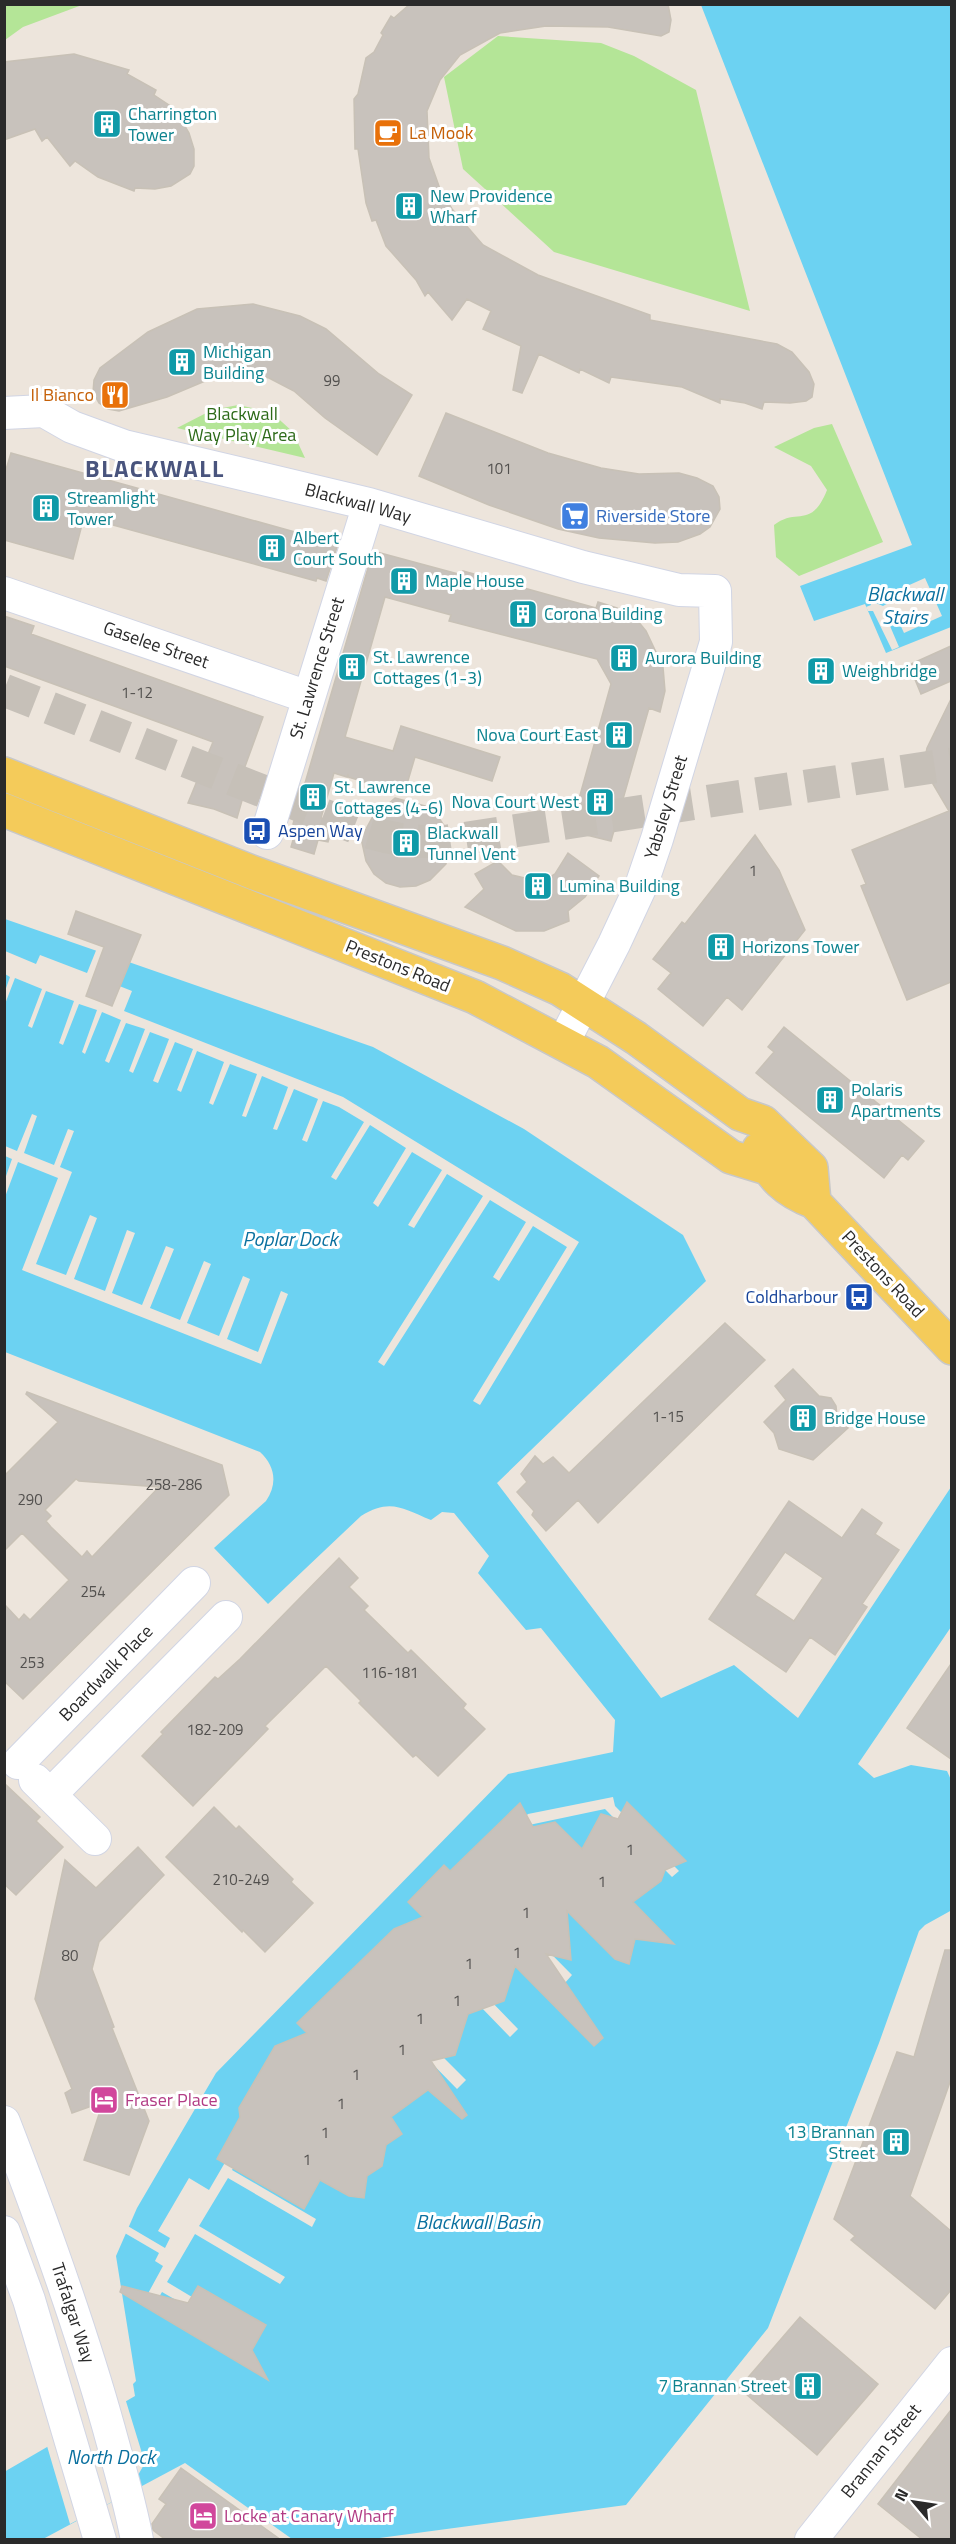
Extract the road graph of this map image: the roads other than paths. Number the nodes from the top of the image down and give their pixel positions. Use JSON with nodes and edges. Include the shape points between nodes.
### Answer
{"nodes":[{"id":1,"x":4,"y":413,"type":"edge"},
{"id":2,"x":369,"y":504,"type":"junction"},
{"id":3,"x":715,"y":591,"type":"joint"},
{"id":4,"x":4,"y":593,"type":"edge"},
{"id":5,"x":308,"y":697,"type":"junction"},
{"id":6,"x":4,"y":774,"type":"edge"},
{"id":7,"x":4,"y":810,"type":"edge"},
{"id":8,"x":267,"y":833,"type":"dead end"},
{"id":9,"x":584,"y":1004,"type":"junction"},
{"id":10,"x":562,"y":1043,"type":"junction"},
{"id":11,"x":740,"y":1114,"type":"junction"},
{"id":12,"x":767,"y":1168,"type":"junction"},
{"id":13,"x":814,"y":1202,"type":"junction"},
{"id":14,"x":951,"y":1348,"type":"edge"},
{"id":15,"x":194,"y":1584,"type":"dead end"},
{"id":16,"x":226,"y":1617,"type":"dead end"},
{"id":17,"x":11,"y":1757,"type":"edge"},
{"id":18,"x":50,"y":1795,"type":"junction"},
{"id":19,"x":95,"y":1839,"type":"dead end"},
{"id":20,"x":4,"y":2122,"type":"edge"},
{"id":21,"x":4,"y":2232,"type":"edge"},
{"id":22,"x":951,"y":2363,"type":"edge"},
{"id":23,"x":129,"y":2500,"type":"junction"},
{"id":24,"x":97,"y":2526,"type":"edge"},
{"id":25,"x":124,"y":2540,"type":"edge"},
{"id":26,"x":137,"y":2540,"type":"edge"},
{"id":27,"x":811,"y":2540,"type":"edge"}],
"edges":[{"from":1,"to":2,"type":"street","name":"Blackwall Way","via":[[44,411],[72,427],[124,446]]},
{"from":2,"to":3,"type":"street","name":"Blackwall Way","via":[[583,567],[679,590]]},
{"from":2,"to":5,"type":"street","name":"St. Lawrence Street"},
{"from":3,"to":9,"type":"street","name":"Yabsley Street","via":[[716,642],[657,840],[641,886]]},
{"from":4,"to":5,"type":"street","name":"Gaselee Street"},
{"from":5,"to":8,"type":"street","name":"St. Lawrence Street"},
{"from":6,"to":9,"type":"main road","name":"Prestons Road","via":[[254,873],[502,963]]},
{"from":7,"to":10,"type":"main road","name":"Prestons Road","via":[[454,988]]},
{"from":9,"to":10,"type":"street","name":"Yabsley Street"},
{"from":9,"to":11,"type":"main road","name":"Prestons Road"},
{"from":10,"to":12,"type":"main road","name":"Prestons Road","via":[[598,1062],[731,1157]]},
{"from":11,"to":12,"type":"main road","name":"Prestons Road"},
{"from":11,"to":13,"type":"main road","name":"Prestons Road","via":[[763,1122],[811,1168]]},
{"from":12,"to":13,"type":"main road","name":"Prestons Road","via":[[795,1194]]},
{"from":13,"to":14,"type":"main road","name":"Prestons Road"},
{"from":15,"to":17,"type":"street","name":"Boardwalk Place"},
{"from":16,"to":18,"type":"street"},
{"from":17,"to":18,"type":"street","name":"Boardwalk Place"},
{"from":18,"to":19,"type":"street","name":"Boardwalk Place"},
{"from":20,"to":23,"type":"street","name":"Trafalgar Way","via":[[93,2373]]},
{"from":21,"to":24,"type":"street","via":[[29,2300]]},
{"from":22,"to":27,"type":"street","name":"Brannan Street"},
{"from":23,"to":25,"type":"street","name":"Trafalgar Way"},
{"from":23,"to":26,"type":"street","name":"Trafalgar Way"}]}
